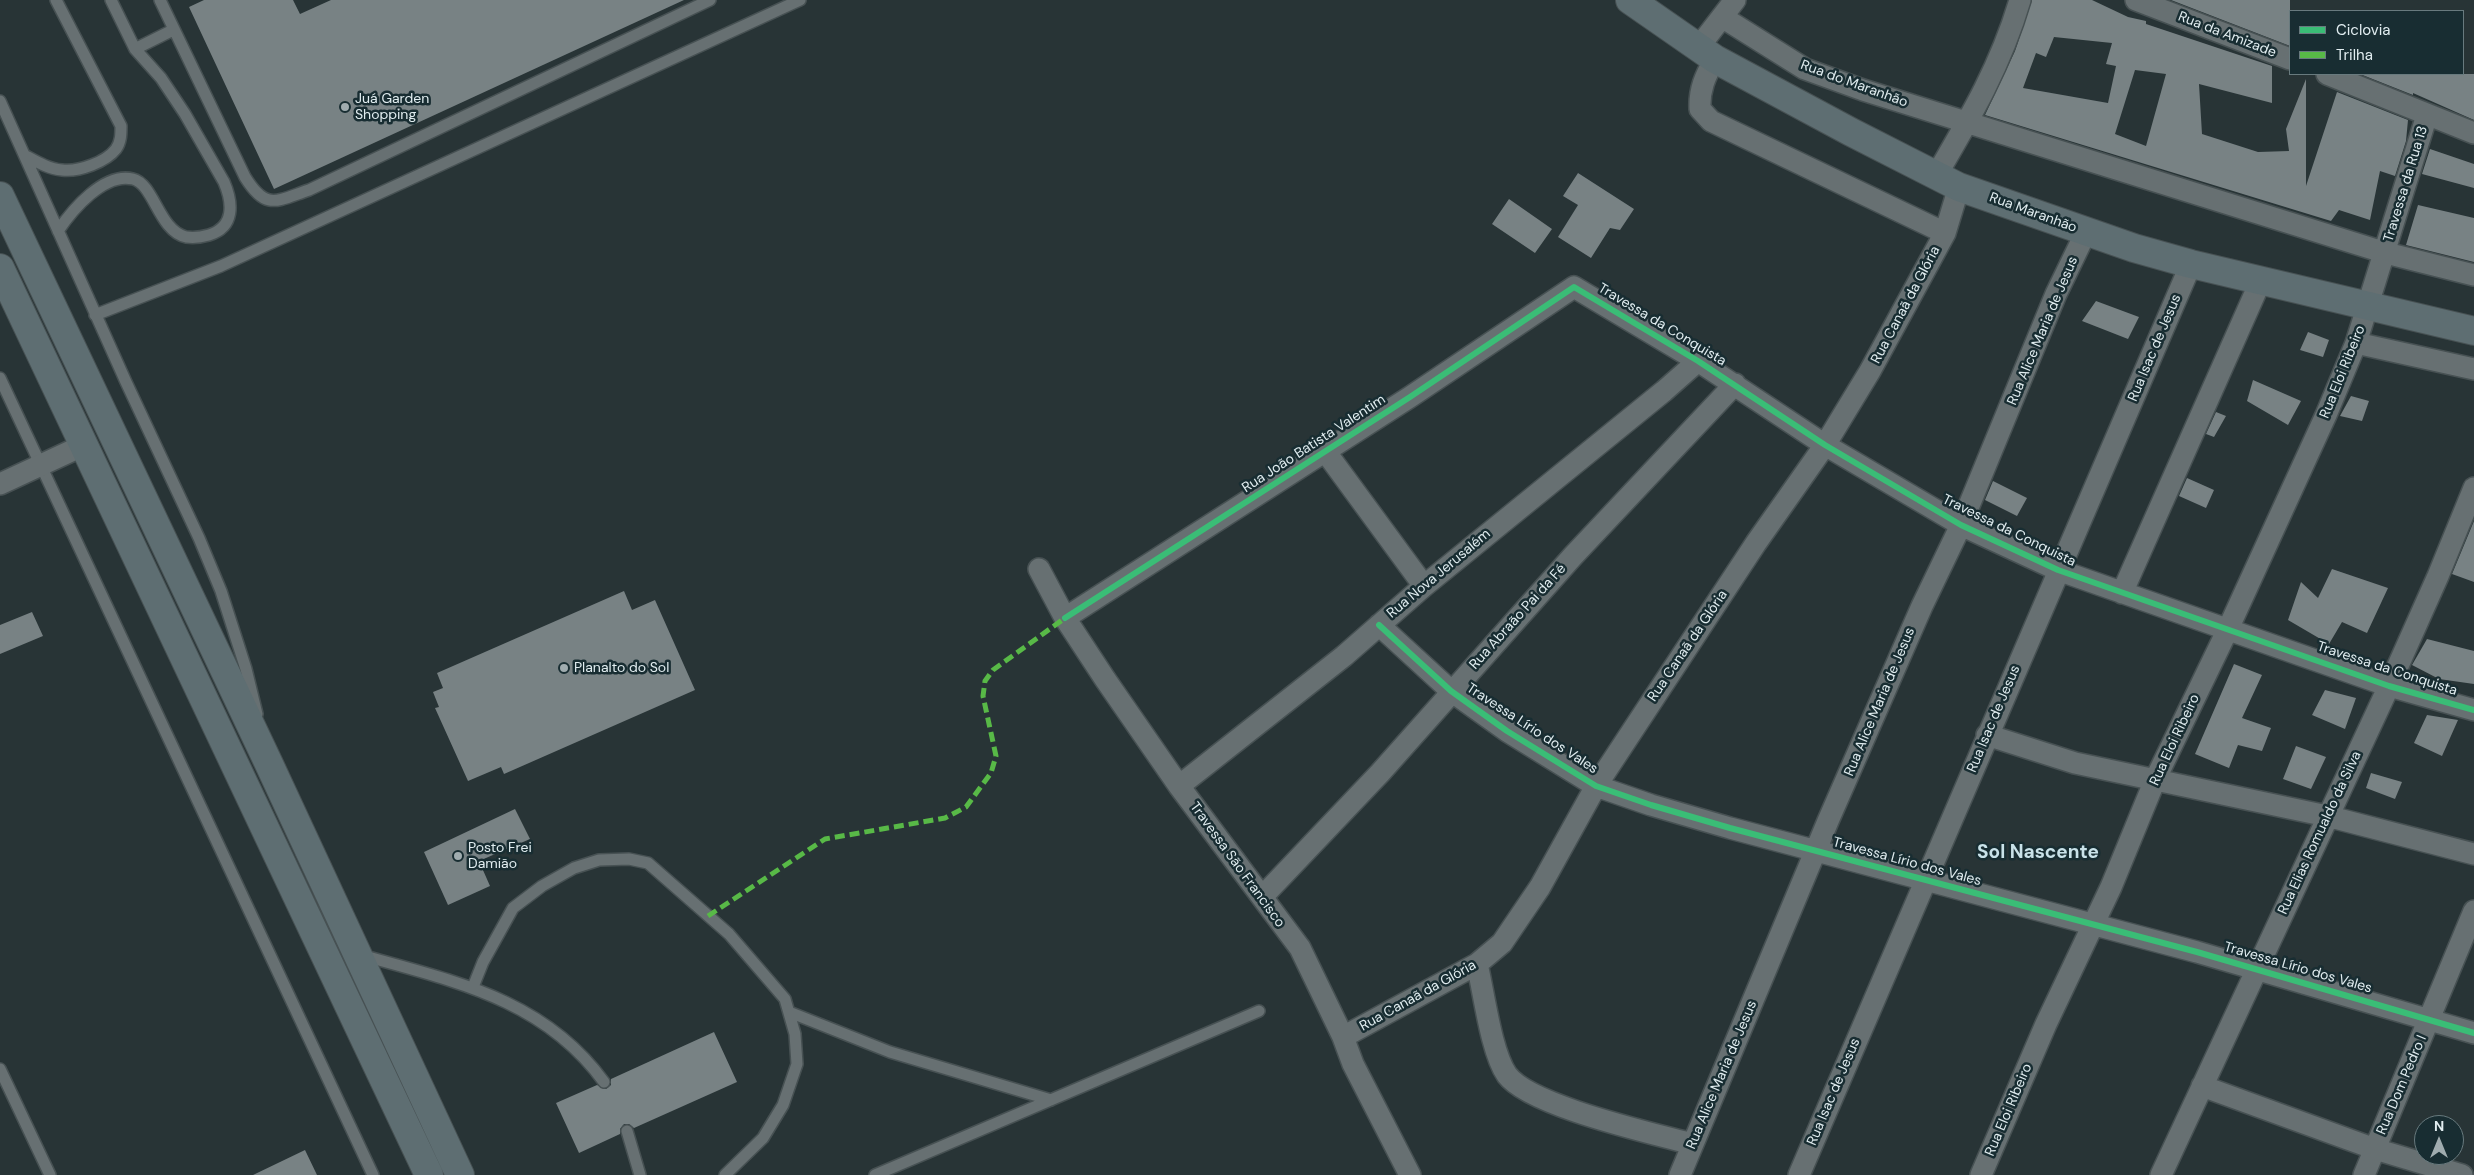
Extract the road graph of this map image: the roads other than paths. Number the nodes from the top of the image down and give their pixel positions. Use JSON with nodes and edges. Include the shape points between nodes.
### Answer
{"nodes":[{"id":1,"x":56,"y":0,"type":"edge"},
{"id":2,"x":111,"y":0,"type":"edge"},
{"id":3,"x":160,"y":0,"type":"edge"},
{"id":4,"x":710,"y":0,"type":"edge"},
{"id":5,"x":800,"y":0,"type":"edge"},
{"id":6,"x":1630,"y":0,"type":"edge"},
{"id":7,"x":1735,"y":0,"type":"edge"},
{"id":8,"x":2020,"y":0,"type":"edge"},
{"id":9,"x":2136,"y":0,"type":"edge"},
{"id":10,"x":2168,"y":5,"type":"edge"},
{"id":11,"x":1722,"y":17,"type":"junction"},
{"id":12,"x":173,"y":30,"type":"junction"},
{"id":13,"x":135,"y":49,"type":"junction"},
{"id":14,"x":1707,"y":53,"type":"junction"},
{"id":15,"x":2289,"y":59,"type":"edge"},
{"id":16,"x":2329,"y":75,"type":"edge"},
{"id":17,"x":0,"y":101,"type":"edge"},
{"id":18,"x":2427,"y":115,"type":"junction"},
{"id":19,"x":1968,"y":122,"type":"junction"},
{"id":20,"x":2474,"y":133,"type":"edge"},
{"id":21,"x":26,"y":156,"type":"junction"},
{"id":22,"x":1948,"y":180,"type":"junction"},
{"id":23,"x":0,"y":196,"type":"edge"},
{"id":24,"x":58,"y":231,"type":"junction"},
{"id":25,"x":2086,"y":232,"type":"junction"},
{"id":26,"x":1945,"y":233,"type":"junction"},
{"id":27,"x":2386,"y":253,"type":"junction"},
{"id":28,"x":2191,"y":264,"type":"junction"},
{"id":29,"x":0,"y":268,"type":"edge"},
{"id":30,"x":2474,"y":275,"type":"edge"},
{"id":31,"x":2261,"y":280,"type":"junction"},
{"id":32,"x":1574,"y":287,"type":"joint"},
{"id":33,"x":2368,"y":306,"type":"junction"},
{"id":34,"x":95,"y":315,"type":"junction"},
{"id":35,"x":2474,"y":331,"type":"edge"},
{"id":36,"x":2356,"y":343,"type":"junction"},
{"id":37,"x":1698,"y":361,"type":"junction"},
{"id":38,"x":2474,"y":368,"type":"edge"},
{"id":39,"x":0,"y":378,"type":"edge"},
{"id":40,"x":1735,"y":384,"type":"junction"},
{"id":41,"x":84,"y":445,"type":"junction"},
{"id":42,"x":1824,"y":445,"type":"junction"},
{"id":43,"x":1325,"y":451,"type":"junction"},
{"id":44,"x":40,"y":466,"type":"junction"},
{"id":45,"x":0,"y":484,"type":"edge"},
{"id":46,"x":2474,"y":488,"type":"edge"},
{"id":47,"x":1961,"y":525,"type":"junction"},
{"id":48,"x":1039,"y":570,"type":"dead end"},
{"id":49,"x":2058,"y":570,"type":"junction"},
{"id":50,"x":1424,"y":586,"type":"junction"},
{"id":51,"x":2122,"y":593,"type":"junction"},
{"id":52,"x":1065,"y":618,"type":"junction"},
{"id":53,"x":1379,"y":625,"type":"junction"},
{"id":54,"x":2228,"y":628,"type":"junction"},
{"id":55,"x":2389,"y":686,"type":"junction"},
{"id":56,"x":1451,"y":691,"type":"junction"},
{"id":57,"x":2474,"y":710,"type":"edge"},
{"id":58,"x":1987,"y":735,"type":"junction"},
{"id":59,"x":269,"y":764,"type":"junction"},
{"id":60,"x":2155,"y":780,"type":"junction"},
{"id":61,"x":1179,"y":786,"type":"junction"},
{"id":62,"x":1596,"y":786,"type":"junction"},
{"id":63,"x":2327,"y":816,"type":"junction"},
{"id":64,"x":1817,"y":851,"type":"junction"},
{"id":65,"x":2474,"y":854,"type":"edge"},
{"id":66,"x":1925,"y":879,"type":"junction"},
{"id":67,"x":1262,"y":897,"type":"junction"},
{"id":68,"x":2474,"y":911,"type":"edge"},
{"id":69,"x":2093,"y":926,"type":"junction"},
{"id":70,"x":357,"y":954,"type":"junction"},
{"id":71,"x":1477,"y":964,"type":"junction"},
{"id":72,"x":2256,"y":969,"type":"junction"},
{"id":73,"x":473,"y":987,"type":"junction"},
{"id":74,"x":1259,"y":1011,"type":"dead end"},
{"id":75,"x":789,"y":1012,"type":"junction"},
{"id":76,"x":2430,"y":1019,"type":"junction"},
{"id":77,"x":2474,"y":1033,"type":"edge"},
{"id":78,"x":1343,"y":1037,"type":"junction"},
{"id":79,"x":0,"y":1069,"type":"edge"},
{"id":80,"x":604,"y":1082,"type":"dead end"},
{"id":81,"x":2202,"y":1086,"type":"junction"},
{"id":82,"x":1051,"y":1100,"type":"junction"},
{"id":83,"x":627,"y":1131,"type":"dead end"},
{"id":84,"x":1692,"y":1144,"type":"junction"},
{"id":85,"x":2375,"y":1149,"type":"junction"},
{"id":86,"x":50,"y":1175,"type":"edge"},
{"id":87,"x":373,"y":1175,"type":"edge"},
{"id":88,"x":429,"y":1175,"type":"edge"},
{"id":89,"x":460,"y":1175,"type":"edge"},
{"id":90,"x":640,"y":1175,"type":"edge"},
{"id":91,"x":725,"y":1175,"type":"edge"},
{"id":92,"x":876,"y":1175,"type":"edge"},
{"id":93,"x":1410,"y":1175,"type":"edge"},
{"id":94,"x":1680,"y":1175,"type":"edge"},
{"id":95,"x":1799,"y":1175,"type":"edge"},
{"id":96,"x":1981,"y":1175,"type":"edge"},
{"id":97,"x":2161,"y":1175,"type":"edge"},
{"id":98,"x":2364,"y":1175,"type":"edge"},
{"id":99,"x":2462,"y":1175,"type":"edge"}],
"edges":[{"from":1,"to":21,"type":"lane","via":[[121,126],[121,137],[108,156],[74,169],[56,169]]},
{"from":2,"to":13,"type":"lane"},
{"from":3,"to":12,"type":"lane"},
{"from":4,"to":12,"type":"lane","via":[[317,186],[273,201],[263,200],[245,177]]},
{"from":5,"to":34,"type":"lane","via":[[221,266]]},
{"from":6,"to":14,"type":"highway","name":"Rua Maranhão"},
{"from":7,"to":11,"type":"street"},
{"from":8,"to":19,"type":"street","name":"Rua Canaã da Glória","via":[[1992,76]]},
{"from":9,"to":10,"type":"street","name":"Rua da Amizade"},
{"from":10,"to":15,"type":"street","name":"Rua da Amizade"},
{"from":11,"to":14,"type":"street"},
{"from":11,"to":19,"type":"street","name":"Rua do Maranhão","via":[[1805,69]]},
{"from":12,"to":13,"type":"lane"},
{"from":13,"to":24,"type":"lane","via":[[161,78],[186,114],[224,182],[230,201],[227,224],[210,235],[186,237],[167,224],[141,184],[134,179],[123,179],[109,182],[80,202]]},
{"from":14,"to":22,"type":"highway","name":"Rua Maranhão","via":[[1850,132]]},
{"from":14,"to":26,"type":"street","via":[[1699,99],[1700,109],[1711,121]]},
{"from":16,"to":18,"type":"street"},
{"from":17,"to":21,"type":"lane"},
{"from":18,"to":20,"type":"street"},
{"from":18,"to":27,"type":"street","name":"Travessa da Rua 13"},
{"from":19,"to":22,"type":"street","name":"Rua Canaã da Glória"},
{"from":19,"to":27,"type":"street"},
{"from":21,"to":24,"type":"lane"},
{"from":22,"to":25,"type":"highway","name":"Rua Maranhão"},
{"from":22,"to":26,"type":"street","name":"Rua Canaã da Glória"},
{"from":23,"to":59,"type":"highway"},
{"from":24,"to":34,"type":"lane"},
{"from":25,"to":28,"type":"highway","name":"Rua Maranhão"},
{"from":25,"to":47,"type":"street","name":"Rua Alice Maria de Jesus","via":[[2056,294]]},
{"from":26,"to":42,"type":"street","name":"Rua Canaã da Glória","via":[[1870,371]]},
{"from":27,"to":30,"type":"street"},
{"from":27,"to":33,"type":"street","name":"Travessa da Rua 13"},
{"from":28,"to":31,"type":"highway","name":"Rua Maranhão"},
{"from":28,"to":49,"type":"street","name":"Rua Isac de Jesus"},
{"from":29,"to":41,"type":"highway"},
{"from":31,"to":33,"type":"highway","name":"Rua Maranhão"},
{"from":31,"to":51,"type":"street"},
{"from":32,"to":37,"type":"street","name":"Travessa da Conquista"},
{"from":32,"to":43,"type":"street","name":"Rua João Batista Valentim"},
{"from":33,"to":35,"type":"highway","name":"Rua Maranhão"},
{"from":33,"to":36,"type":"street","name":"Rua Eloi Ribeiro"},
{"from":34,"to":59,"type":"lane","via":[[221,591],[246,669]]},
{"from":36,"to":38,"type":"street"},
{"from":36,"to":54,"type":"street","name":"Rua Eloi Ribeiro","via":[[2290,497]]},
{"from":37,"to":40,"type":"street","name":"Travessa da Conquista"},
{"from":37,"to":50,"type":"street","name":"Rua Nova Jerusalém"},
{"from":39,"to":44,"type":"lane"},
{"from":40,"to":42,"type":"street","name":"Travessa da Conquista"},
{"from":40,"to":56,"type":"street","name":"Rua Abraão Pai da Fé"},
{"from":41,"to":44,"type":"street"},
{"from":41,"to":88,"type":"highway"},
{"from":42,"to":47,"type":"street","name":"Travessa da Conquista"},
{"from":42,"to":62,"type":"street","name":"Rua Canaã da Glória"},
{"from":43,"to":50,"type":"street"},
{"from":43,"to":52,"type":"street","name":"Rua João Batista Valentim"},
{"from":44,"to":45,"type":"street"},
{"from":44,"to":87,"type":"lane"},
{"from":46,"to":55,"type":"street","name":"Rua Elias Romualdo da Silva"},
{"from":47,"to":49,"type":"street","name":"Travessa da Conquista"},
{"from":47,"to":64,"type":"street","name":"Rua Alice Maria de Jesus","via":[[1922,606]]},
{"from":48,"to":52,"type":"street","name":"Travessa São Francisco"},
{"from":49,"to":51,"type":"street","name":"Travessa da Conquista"},
{"from":49,"to":58,"type":"street","name":"Rua Isac de Jesus"},
{"from":50,"to":53,"type":"street","name":"Rua Nova Jerusalém"},
{"from":51,"to":54,"type":"street","name":"Travessa da Conquista"},
{"from":52,"to":61,"type":"street","name":"Travessa São Francisco"},
{"from":53,"to":56,"type":"street","name":"Travessa Lírio dos Vales"},
{"from":53,"to":61,"type":"street","name":"Rua Nova Jerusalém"},
{"from":54,"to":55,"type":"street","name":"Travessa da Conquista"},
{"from":54,"to":60,"type":"street","name":"Rua Eloi Ribeiro"},
{"from":55,"to":57,"type":"street","name":"Travessa da Conquista"},
{"from":55,"to":63,"type":"street","name":"Rua Elias Romualdo da Silva"},
{"from":56,"to":62,"type":"street","name":"Travessa Lírio dos Vales","via":[[1507,731]]},
{"from":56,"to":67,"type":"street","name":"Rua Abraão Pai da Fé","via":[[1380,773]]},
{"from":58,"to":60,"type":"street","via":[[2075,763]]},
{"from":58,"to":66,"type":"street","name":"Rua Isac de Jesus"},
{"from":59,"to":70,"type":"highway"},
{"from":60,"to":63,"type":"street"},
{"from":60,"to":69,"type":"street","name":"Rua Eloi Ribeiro"},
{"from":61,"to":67,"type":"street","name":"Travessa São Francisco"},
{"from":62,"to":64,"type":"street","name":"Travessa Lírio dos Vales","via":[[1660,808]]},
{"from":62,"to":71,"type":"street","name":"Rua Canaã da Glória","via":[[1525,910],[1502,943]]},
{"from":63,"to":65,"type":"street"},
{"from":63,"to":72,"type":"street","name":"Rua Elias Romualdo da Silva"},
{"from":64,"to":66,"type":"street","name":"Travessa Lírio dos Vales"},
{"from":64,"to":84,"type":"street","name":"Rua Alice Maria de Jesus"},
{"from":66,"to":69,"type":"street","name":"Travessa Lírio dos Vales"},
{"from":66,"to":95,"type":"street","name":"Rua Isac de Jesus"},
{"from":67,"to":78,"type":"street","name":"Travessa São Francisco","via":[[1300,948]]},
{"from":68,"to":76,"type":"street","name":"Rua Dom Pedro I"},
{"from":69,"to":72,"type":"street","name":"Travessa Lírio dos Vales"},
{"from":69,"to":96,"type":"street","name":"Rua Eloi Ribeiro","via":[[2046,1024]]},
{"from":70,"to":73,"type":"lane"},
{"from":70,"to":89,"type":"highway"},
{"from":71,"to":78,"type":"street","name":"Rua Canaã da Glória"},
{"from":71,"to":84,"type":"street","via":[[1497,1053],[1508,1075],[1525,1090],[1600,1119]]},
{"from":72,"to":76,"type":"street","name":"Travessa Lírio dos Vales"},
{"from":72,"to":81,"type":"street","name":"Rua Elias Romualdo da Silva"},
{"from":73,"to":75,"type":"lane","via":[[513,908],[574,868],[599,860],[629,859],[648,863],[729,934],[785,999]]},
{"from":73,"to":80,"type":"lane","via":[[528,1013],[563,1037],[590,1062]]},
{"from":74,"to":82,"type":"lane"},
{"from":75,"to":82,"type":"lane","via":[[890,1052]]},
{"from":75,"to":91,"type":"lane","via":[[795,1034],[797,1064],[783,1105],[763,1138]]},
{"from":76,"to":77,"type":"street","name":"Travessa Lírio dos Vales"},
{"from":76,"to":85,"type":"street","name":"Rua Dom Pedro I"},
{"from":78,"to":93,"type":"street","name":"Travessa São Francisco","via":[[1353,1064]]},
{"from":79,"to":86,"type":"lane"},
{"from":81,"to":85,"type":"street"},
{"from":81,"to":97,"type":"street","name":"Rua Elias Romualdo da Silva"},
{"from":82,"to":92,"type":"lane"},
{"from":83,"to":90,"type":"lane"},
{"from":84,"to":94,"type":"street","name":"Rua Alice Maria de Jesus"},
{"from":85,"to":98,"type":"street","name":"Rua Dom Pedro I"},
{"from":85,"to":99,"type":"street"}]}
